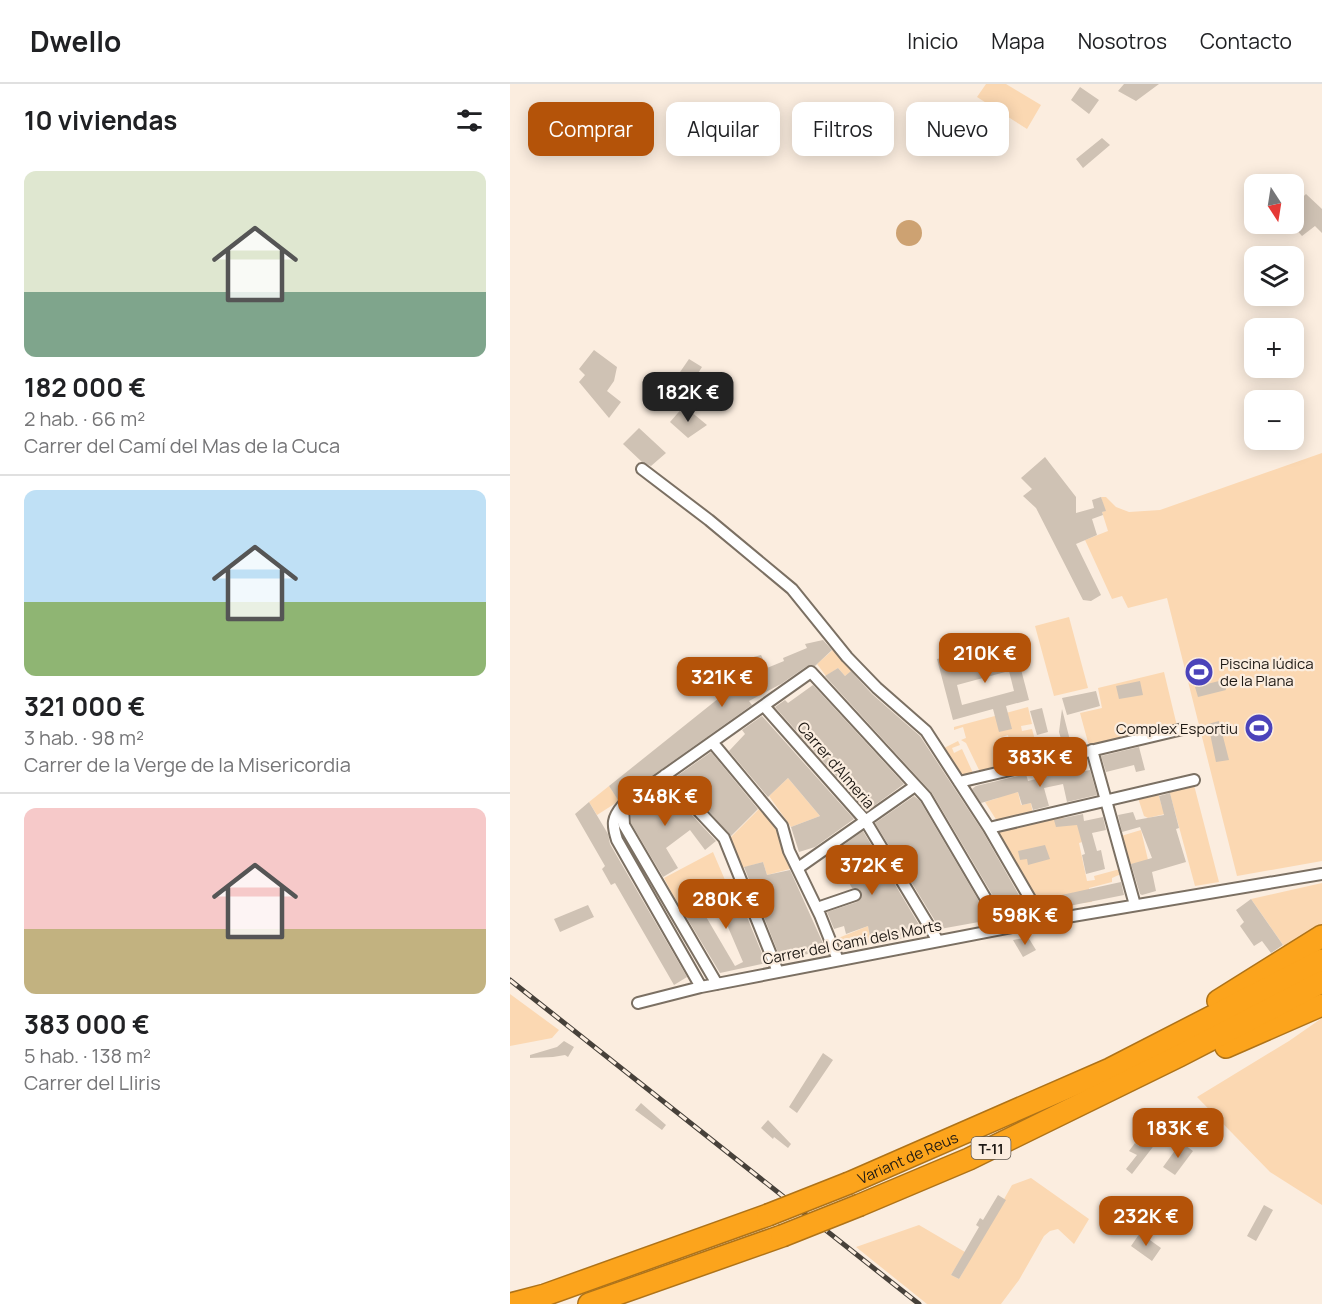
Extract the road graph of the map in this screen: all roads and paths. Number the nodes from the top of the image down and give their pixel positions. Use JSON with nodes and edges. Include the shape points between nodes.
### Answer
{"nodes":[{"id":1,"x":642,"y":469,"type":"dead end"},
{"id":2,"x":764,"y":706,"type":"junction"},
{"id":3,"x":1183,"y":729,"type":"dead end"},
{"id":4,"x":712,"y":742,"type":"junction"},
{"id":5,"x":1092,"y":750,"type":"junction"},
{"id":6,"x":665,"y":775,"type":"junction"},
{"id":7,"x":1194,"y":780,"type":"dead end"},
{"id":8,"x":959,"y":782,"type":"junction"},
{"id":9,"x":915,"y":786,"type":"junction"},
{"id":10,"x":1106,"y":800,"type":"junction"},
{"id":11,"x":865,"y":820,"type":"junction"},
{"id":12,"x":618,"y":826,"type":"junction"},
{"id":13,"x":989,"y":828,"type":"junction"},
{"id":14,"x":798,"y":868,"type":"junction"},
{"id":15,"x":1322,"y":874,"type":"edge"},
{"id":16,"x":855,"y":895,"type":"dead end"},
{"id":17,"x":1135,"y":905,"type":"junction"},
{"id":18,"x":817,"y":908,"type":"junction"},
{"id":19,"x":1043,"y":921,"type":"junction"},
{"id":20,"x":1003,"y":928,"type":"junction"},
{"id":21,"x":1322,"y":936,"type":"edge"},
{"id":22,"x":938,"y":941,"type":"junction"},
{"id":23,"x":838,"y":960,"type":"junction"},
{"id":24,"x":1322,"y":960,"type":"edge"},
{"id":25,"x":778,"y":972,"type":"junction"},
{"id":26,"x":1322,"y":982,"type":"edge"},
{"id":27,"x":717,"y":984,"type":"junction"},
{"id":28,"x":701,"y":987,"type":"junction"},
{"id":29,"x":638,"y":1003,"type":"dead end"},
{"id":30,"x":1322,"y":1005,"type":"edge"},
{"id":31,"x":1115,"y":1077,"type":"junction"},
{"id":32,"x":511,"y":1304,"type":"edge"},
{"id":33,"x":590,"y":1304,"type":"edge"}],
"edges":[{"from":1,"to":8,"type":"street","via":[[792,589],[847,657],[926,731]]},
{"from":2,"to":4,"type":"street"},
{"from":2,"to":9,"type":"street","via":[[811,672]]},
{"from":2,"to":11,"type":"street","name":"Carrer d'Almeria"},
{"from":3,"to":5,"type":"street"},
{"from":4,"to":6,"type":"street"},
{"from":4,"to":14,"type":"street","via":[[782,826]]},
{"from":5,"to":8,"type":"street"},
{"from":5,"to":10,"type":"street"},
{"from":6,"to":12,"type":"street","via":[[623,805]]},
{"from":6,"to":25,"type":"street","via":[[724,838]]},
{"from":7,"to":10,"type":"street"},
{"from":8,"to":13,"type":"street"},
{"from":9,"to":11,"type":"street"},
{"from":9,"to":20,"type":"street","via":[[926,797]]},
{"from":10,"to":13,"type":"street"},
{"from":10,"to":17,"type":"street"},
{"from":11,"to":14,"type":"street"},
{"from":11,"to":22,"type":"street","name":"Carrer d'Almeria"},
{"from":12,"to":27,"type":"street"},
{"from":12,"to":28,"type":"street","via":[[617,840]]},
{"from":13,"to":19,"type":"street"},
{"from":14,"to":18,"type":"street"},
{"from":15,"to":17,"type":"street","name":"Carrer del Camí dels Morts"},
{"from":16,"to":18,"type":"street"},
{"from":17,"to":19,"type":"street","name":"Carrer del Camí dels Morts"},
{"from":18,"to":23,"type":"street"},
{"from":19,"to":20,"type":"street","name":"Carrer del Camí dels Morts"},
{"from":20,"to":22,"type":"street","name":"Carrer del Camí dels Morts"},
{"from":21,"to":31,"type":"highway","via":[[1166,1034],[1120,1056]]},
{"from":22,"to":23,"type":"street","name":"Carrer del Camí dels Morts"},
{"from":23,"to":25,"type":"street","name":"Carrer del Camí dels Morts"},
{"from":24,"to":31,"type":"highway","name":"Variant de Reus","number":"T-11"},
{"from":25,"to":27,"type":"street","name":"Carrer del Camí dels Morts"},
{"from":26,"to":31,"type":"highway","name":"Variant de Reus","number":"T-11"},
{"from":27,"to":28,"type":"street","name":"Carrer del Camí dels Morts"},
{"from":28,"to":29,"type":"street","name":"Carrer del Camí dels Morts"},
{"from":30,"to":31,"type":"highway","via":[[1143,1085]]},
{"from":31,"to":32,"type":"highway","name":"Variant de Reus","number":"T-11","bridge":true,"via":[[768,1215]]},
{"from":31,"to":33,"type":"highway","name":"Variant de Reus","number":"T-11","bridge":true,"via":[[969,1159],[782,1236]]}]}
